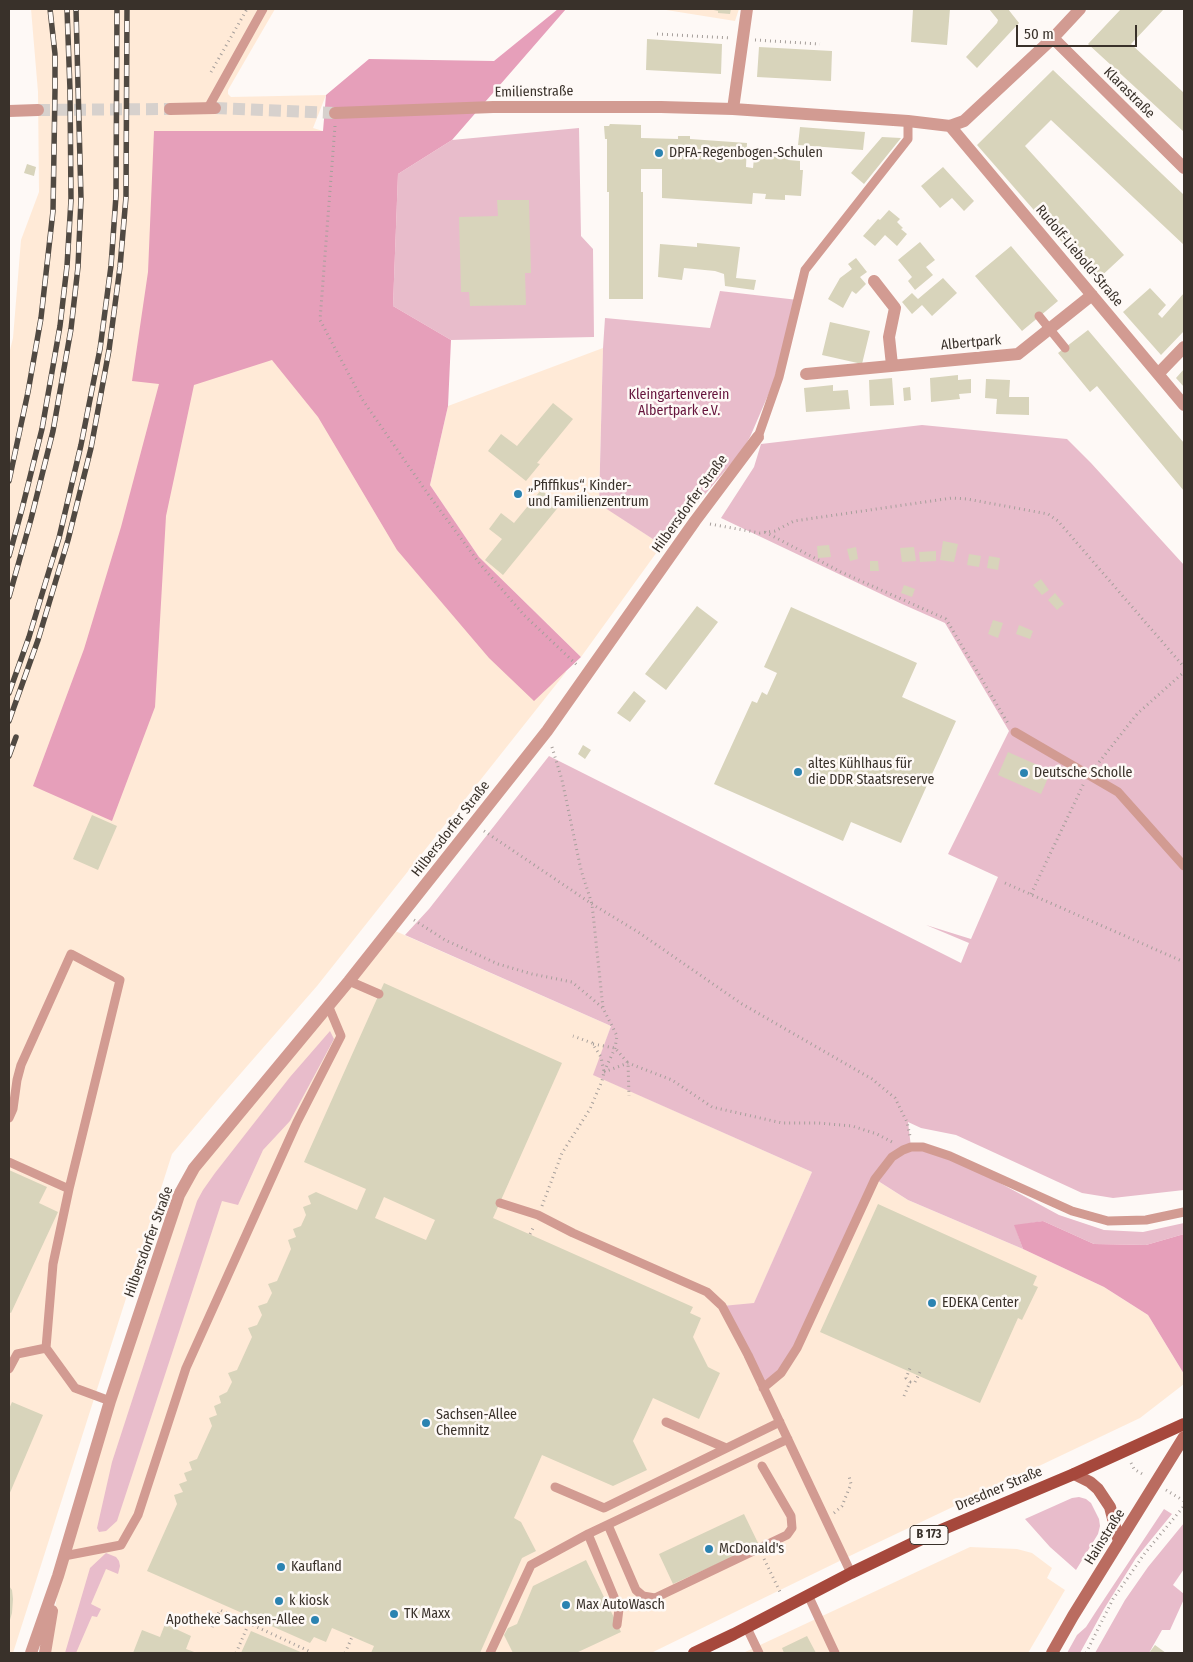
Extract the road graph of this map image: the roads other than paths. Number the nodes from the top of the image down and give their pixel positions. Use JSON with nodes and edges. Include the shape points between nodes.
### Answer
{"nodes":[{"id":1,"x":263,"y":9,"type":"edge"},
{"id":2,"x":747,"y":9,"type":"edge"},
{"id":3,"x":1080,"y":9,"type":"edge"},
{"id":4,"x":1053,"y":38,"type":"junction"},
{"id":5,"x":211,"y":108,"type":"joint"},
{"id":6,"x":170,"y":109,"type":"tunnel mouth"},
{"id":7,"x":733,"y":109,"type":"junction"},
{"id":8,"x":38,"y":110,"type":"tunnel mouth"},
{"id":9,"x":9,"y":111,"type":"edge"},
{"id":10,"x":335,"y":113,"type":"tunnel mouth"},
{"id":11,"x":908,"y":121,"type":"junction"},
{"id":12,"x":950,"y":126,"type":"junction"},
{"id":13,"x":1184,"y":168,"type":"edge"},
{"id":14,"x":874,"y":281,"type":"dead end"},
{"id":15,"x":1092,"y":295,"type":"junction"},
{"id":16,"x":1039,"y":316,"type":"dead end"},
{"id":17,"x":1050,"y":329,"type":"junction"},
{"id":18,"x":1184,"y":347,"type":"edge"},
{"id":19,"x":1065,"y":348,"type":"dead end"},
{"id":20,"x":892,"y":365,"type":"junction"},
{"id":21,"x":806,"y":374,"type":"dead end"},
{"id":22,"x":1158,"y":374,"type":"junction"},
{"id":23,"x":1184,"y":405,"type":"edge"},
{"id":24,"x":758,"y":437,"type":"joint"},
{"id":25,"x":1015,"y":732,"type":"road end"},
{"id":26,"x":1184,"y":866,"type":"edge"},
{"id":27,"x":349,"y":981,"type":"junction"},
{"id":28,"x":380,"y":994,"type":"dead end"},
{"id":29,"x":328,"y":1006,"type":"junction"},
{"id":30,"x":9,"y":1118,"type":"edge"},
{"id":31,"x":9,"y":1162,"type":"edge"},
{"id":32,"x":69,"y":1188,"type":"junction"},
{"id":33,"x":500,"y":1203,"type":"dead end"},
{"id":34,"x":1184,"y":1212,"type":"edge"},
{"id":35,"x":46,"y":1348,"type":"junction"},
{"id":36,"x":9,"y":1369,"type":"edge"},
{"id":37,"x":763,"y":1388,"type":"junction"},
{"id":38,"x":110,"y":1401,"type":"junction"},
{"id":39,"x":666,"y":1422,"type":"dead end"},
{"id":40,"x":780,"y":1422,"type":"junction"},
{"id":41,"x":1184,"y":1424,"type":"edge"},
{"id":42,"x":1184,"y":1437,"type":"edge"},
{"id":43,"x":788,"y":1439,"type":"junction"},
{"id":44,"x":726,"y":1448,"type":"junction"},
{"id":45,"x":762,"y":1466,"type":"dead end"},
{"id":46,"x":1074,"y":1474,"type":"junction"},
{"id":47,"x":555,"y":1487,"type":"dead end"},
{"id":48,"x":608,"y":1525,"type":"junction"},
{"id":49,"x":588,"y":1534,"type":"junction"},
{"id":50,"x":1119,"y":1542,"type":"junction"},
{"id":51,"x":64,"y":1556,"type":"junction"},
{"id":52,"x":851,"y":1573,"type":"junction"},
{"id":53,"x":58,"y":1576,"type":"junction"},
{"id":54,"x":808,"y":1595,"type":"junction"},
{"id":55,"x":617,"y":1625,"type":"dead end"},
{"id":56,"x":746,"y":1628,"type":"junction"},
{"id":57,"x":31,"y":1653,"type":"edge"},
{"id":58,"x":45,"y":1653,"type":"edge"},
{"id":59,"x":490,"y":1653,"type":"edge"},
{"id":60,"x":694,"y":1653,"type":"edge"},
{"id":61,"x":760,"y":1653,"type":"edge"},
{"id":62,"x":834,"y":1653,"type":"edge"},
{"id":63,"x":1052,"y":1653,"type":"edge"}],
"edges":[{"from":1,"to":5,"type":"lane"},
{"from":2,"to":7,"type":"street"},
{"from":3,"to":4,"type":"street"},
{"from":4,"to":12,"type":"street","via":[[964,120]]},
{"from":4,"to":13,"type":"street","name":"Klarastraße"},
{"from":5,"to":6,"type":"street"},
{"from":7,"to":10,"type":"street","name":"Emilienstraße","via":[[493,107]]},
{"from":7,"to":11,"type":"street","name":"Emilienstraße"},
{"from":8,"to":9,"type":"street"},
{"from":11,"to":12,"type":"street","name":"Emilienstraße"},
{"from":11,"to":24,"type":"lane","name":"Hilbersdorfer Straße","via":[[908,139],[805,270],[779,377]]},
{"from":12,"to":15,"type":"street","name":"Rudolf-Liebold-Straße"},
{"from":14,"to":20,"type":"street","via":[[895,308],[889,337]]},
{"from":15,"to":17,"type":"street","name":"Albertpark"},
{"from":15,"to":22,"type":"street","name":"Rudolf-Liebold-Straße"},
{"from":16,"to":17,"type":"lane"},
{"from":17,"to":19,"type":"lane"},
{"from":17,"to":20,"type":"street","name":"Albertpark","via":[[1018,354]]},
{"from":18,"to":22,"type":"street"},
{"from":20,"to":21,"type":"street","name":"Albertpark"},
{"from":22,"to":23,"type":"street","name":"Rudolf-Liebold-Straße"},
{"from":24,"to":27,"type":"street","name":"Hilbersdorfer Straße","via":[[547,732]]},
{"from":25,"to":26,"type":"lane","via":[[1118,792]]},
{"from":27,"to":28,"type":"lane"},
{"from":27,"to":29,"type":"street","name":"Hilbersdorfer Straße"},
{"from":29,"to":38,"type":"street","name":"Hilbersdorfer Straße","via":[[194,1168],[179,1195]]},
{"from":29,"to":51,"type":"lane","via":[[341,1036],[297,1122],[186,1368],[138,1515],[121,1545]]},
{"from":30,"to":32,"type":"lane","via":[[21,1065],[70,954],[120,980]]},
{"from":31,"to":32,"type":"lane"},
{"from":32,"to":35,"type":"lane","via":[[53,1264]]},
{"from":33,"to":37,"type":"lane","via":[[538,1216],[707,1292],[722,1306]]},
{"from":34,"to":37,"type":"lane","via":[[1146,1220],[1108,1221],[1072,1211],[950,1156],[924,1147],[907,1149],[892,1157],[875,1179],[796,1348],[781,1373]]},
{"from":35,"to":36,"type":"lane","via":[[17,1354]]},
{"from":35,"to":38,"type":"lane","via":[[75,1388]]},
{"from":37,"to":40,"type":"lane"},
{"from":38,"to":51,"type":"street","name":"Hilbersdorfer Straße"},
{"from":39,"to":44,"type":"lane"},
{"from":40,"to":43,"type":"lane"},
{"from":40,"to":44,"type":"lane"},
{"from":41,"to":46,"type":"main road","name":"Dresdner Straße","number":"B 173"},
{"from":42,"to":50,"type":"main road","name":"Hainstraße"},
{"from":43,"to":48,"type":"lane"},
{"from":43,"to":52,"type":"lane"},
{"from":44,"to":47,"type":"lane","via":[[604,1508]]},
{"from":45,"to":48,"type":"lane","via":[[791,1516],[792,1528],[788,1535],[655,1598],[643,1596],[636,1590]]},
{"from":46,"to":50,"type":"main road","via":[[1098,1489],[1114,1519]]},
{"from":46,"to":52,"type":"main road","name":"Dresdner Straße","number":"B 173","via":[[934,1533]]},
{"from":48,"to":49,"type":"lane"},
{"from":49,"to":55,"type":"lane","via":[[619,1609]]},
{"from":49,"to":59,"type":"lane","via":[[531,1565]]},
{"from":50,"to":63,"type":"main road","name":"Hainstraße"},
{"from":51,"to":53,"type":"street","name":"Hilbersdorfer Straße"},
{"from":52,"to":54,"type":"main road","name":"Dresdner Straße","number":"B 173"},
{"from":53,"to":57,"type":"street","name":"Hilbersdorfer Straße"},
{"from":53,"to":58,"type":"street","name":"Hilbersdorfer Straße"},
{"from":54,"to":56,"type":"main road","name":"Dresdner Straße","number":"B 173"},
{"from":54,"to":62,"type":"lane"},
{"from":56,"to":60,"type":"main road","name":"Dresdner Straße","number":"B 173"},
{"from":56,"to":61,"type":"lane"}]}
